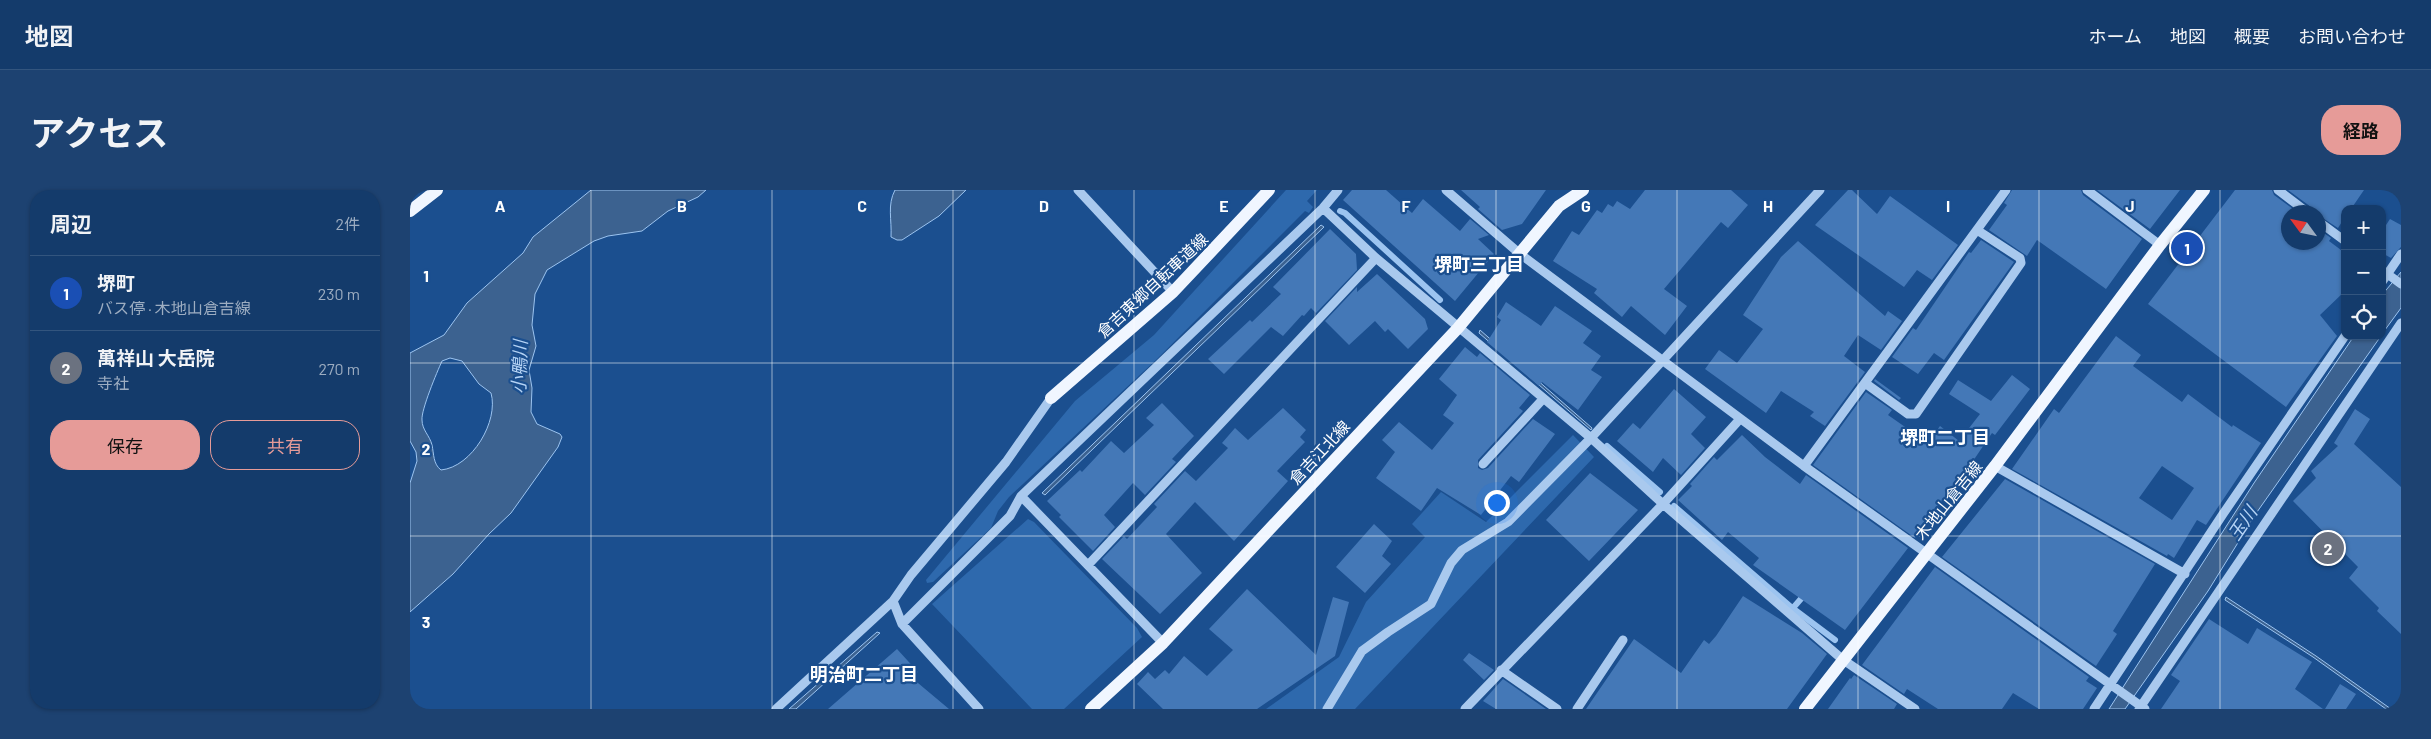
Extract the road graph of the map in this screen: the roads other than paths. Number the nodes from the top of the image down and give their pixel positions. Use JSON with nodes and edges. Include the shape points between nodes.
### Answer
{"nodes":[{"id":1,"x":437,"y":190,"type":"edge"},
{"id":2,"x":1078,"y":190,"type":"edge"},
{"id":3,"x":1268,"y":190,"type":"edge"},
{"id":4,"x":1338,"y":190,"type":"edge"},
{"id":5,"x":1446,"y":190,"type":"edge"},
{"id":6,"x":1583,"y":190,"type":"edge"},
{"id":7,"x":1820,"y":190,"type":"edge"},
{"id":8,"x":2006,"y":190,"type":"edge"},
{"id":9,"x":2087,"y":190,"type":"edge"},
{"id":10,"x":2204,"y":190,"type":"edge"},
{"id":11,"x":2278,"y":190,"type":"edge"},
{"id":12,"x":2298,"y":205,"type":"edge"},
{"id":13,"x":1323,"y":208,"type":"junction"},
{"id":14,"x":410,"y":211,"type":"edge"},
{"id":15,"x":2326,"y":227,"type":"edge"},
{"id":16,"x":1977,"y":230,"type":"junction"},
{"id":17,"x":2341,"y":238,"type":"edge"},
{"id":18,"x":2160,"y":245,"type":"junction"},
{"id":19,"x":1520,"y":254,"type":"junction"},
{"id":20,"x":2401,"y":254,"type":"edge"},
{"id":21,"x":1376,"y":258,"type":"junction"},
{"id":22,"x":2386,"y":273,"type":"edge"},
{"id":23,"x":2386,"y":276,"type":"edge"},
{"id":24,"x":2401,"y":284,"type":"edge"},
{"id":25,"x":1173,"y":292,"type":"junction"},
{"id":26,"x":2401,"y":323,"type":"edge"},
{"id":27,"x":1458,"y":328,"type":"junction"},
{"id":28,"x":2342,"y":340,"type":"edge"},
{"id":29,"x":1663,"y":360,"type":"junction"},
{"id":30,"x":1865,"y":383,"type":"junction"},
{"id":31,"x":1051,"y":398,"type":"joint"},
{"id":32,"x":1543,"y":398,"type":"junction"},
{"id":33,"x":1740,"y":419,"type":"junction"},
{"id":34,"x":1591,"y":438,"type":"junction"},
{"id":35,"x":1483,"y":464,"type":"dead end"},
{"id":36,"x":1804,"y":466,"type":"junction"},
{"id":37,"x":1995,"y":466,"type":"junction"},
{"id":38,"x":1021,"y":496,"type":"junction"},
{"id":39,"x":1663,"y":504,"type":"junction"},
{"id":40,"x":1926,"y":553,"type":"junction"},
{"id":41,"x":1088,"y":564,"type":"junction"},
{"id":42,"x":2185,"y":574,"type":"junction"},
{"id":43,"x":893,"y":601,"type":"junction"},
{"id":44,"x":902,"y":624,"type":"junction"},
{"id":45,"x":1623,"y":640,"type":"dead end"},
{"id":46,"x":1163,"y":643,"type":"junction"},
{"id":47,"x":1842,"y":659,"type":"junction"},
{"id":48,"x":1501,"y":670,"type":"junction"},
{"id":49,"x":2112,"y":684,"type":"junction"},
{"id":50,"x":2141,"y":708,"type":"edge"},
{"id":51,"x":776,"y":709,"type":"edge"},
{"id":52,"x":979,"y":709,"type":"edge"},
{"id":53,"x":1091,"y":709,"type":"edge"},
{"id":54,"x":1327,"y":709,"type":"edge"},
{"id":55,"x":1465,"y":709,"type":"edge"},
{"id":56,"x":1557,"y":709,"type":"edge"},
{"id":57,"x":1577,"y":709,"type":"edge"},
{"id":58,"x":1805,"y":709,"type":"edge"},
{"id":59,"x":1915,"y":709,"type":"edge"},
{"id":60,"x":2094,"y":709,"type":"edge"}],
"edges":[{"from":1,"to":14,"type":"main road"},
{"from":2,"to":25,"type":"street"},
{"from":3,"to":25,"type":"main road","name":"倉吉東郷自転車道線"},
{"from":4,"to":13,"type":"street"},
{"from":5,"to":19,"type":"street"},
{"from":6,"to":19,"type":"main road","name":"倉吉江北線","via":[[1559,206]]},
{"from":7,"to":29,"type":"street"},
{"from":8,"to":16,"type":"street"},
{"from":9,"to":18,"type":"street"},
{"from":10,"to":18,"type":"main road","name":"木地山倉吉線"},
{"from":11,"to":12,"type":"street"},
{"from":13,"to":21,"type":"street"},
{"from":13,"to":38,"type":"street"},
{"from":15,"to":17,"type":"street"},
{"from":16,"to":30,"type":"street"},
{"from":16,"to":30,"type":"street","via":[[2020,258],[2021,263],[1916,414],[1908,414]]},
{"from":18,"to":37,"type":"main road","name":"木地山倉吉線"},
{"from":19,"to":27,"type":"main road","name":"倉吉江北線"},
{"from":19,"to":29,"type":"street"},
{"from":20,"to":22,"type":"street"},
{"from":21,"to":27,"type":"street"},
{"from":21,"to":41,"type":"street"},
{"from":23,"to":24,"type":"street"},
{"from":25,"to":31,"type":"main road","name":"倉吉東郷自転車道線"},
{"from":26,"to":50,"type":"street"},
{"from":27,"to":32,"type":"street"},
{"from":27,"to":46,"type":"main road","name":"倉吉江北線"},
{"from":28,"to":42,"type":"street"},
{"from":29,"to":33,"type":"street"},
{"from":29,"to":34,"type":"street"},
{"from":30,"to":36,"type":"street"},
{"from":31,"to":43,"type":"street","via":[[1006,462]]},
{"from":32,"to":34,"type":"street"},
{"from":32,"to":35,"type":"street"},
{"from":33,"to":36,"type":"street"},
{"from":33,"to":39,"type":"street"},
{"from":34,"to":39,"type":"street"},
{"from":34,"to":54,"type":"street","via":[[1508,522],[1462,550],[1451,563],[1431,604],[1362,651]]},
{"from":36,"to":40,"type":"street"},
{"from":37,"to":40,"type":"main road","name":"木地山倉吉線"},
{"from":37,"to":42,"type":"street"},
{"from":38,"to":41,"type":"street"},
{"from":38,"to":44,"type":"street","via":[[1010,516]]},
{"from":39,"to":47,"type":"street"},
{"from":39,"to":48,"type":"street"},
{"from":40,"to":47,"type":"main road","name":"木地山倉吉線"},
{"from":40,"to":49,"type":"street"},
{"from":41,"to":46,"type":"street"},
{"from":42,"to":49,"type":"street"},
{"from":43,"to":44,"type":"street"},
{"from":43,"to":51,"type":"street"},
{"from":44,"to":52,"type":"street"},
{"from":45,"to":57,"type":"street"},
{"from":46,"to":53,"type":"main road","name":"倉吉江北線"},
{"from":47,"to":58,"type":"main road","name":"木地山倉吉線"},
{"from":47,"to":59,"type":"street"},
{"from":48,"to":55,"type":"street"},
{"from":48,"to":56,"type":"street"},
{"from":49,"to":50,"type":"street"},
{"from":49,"to":60,"type":"street"}]}
